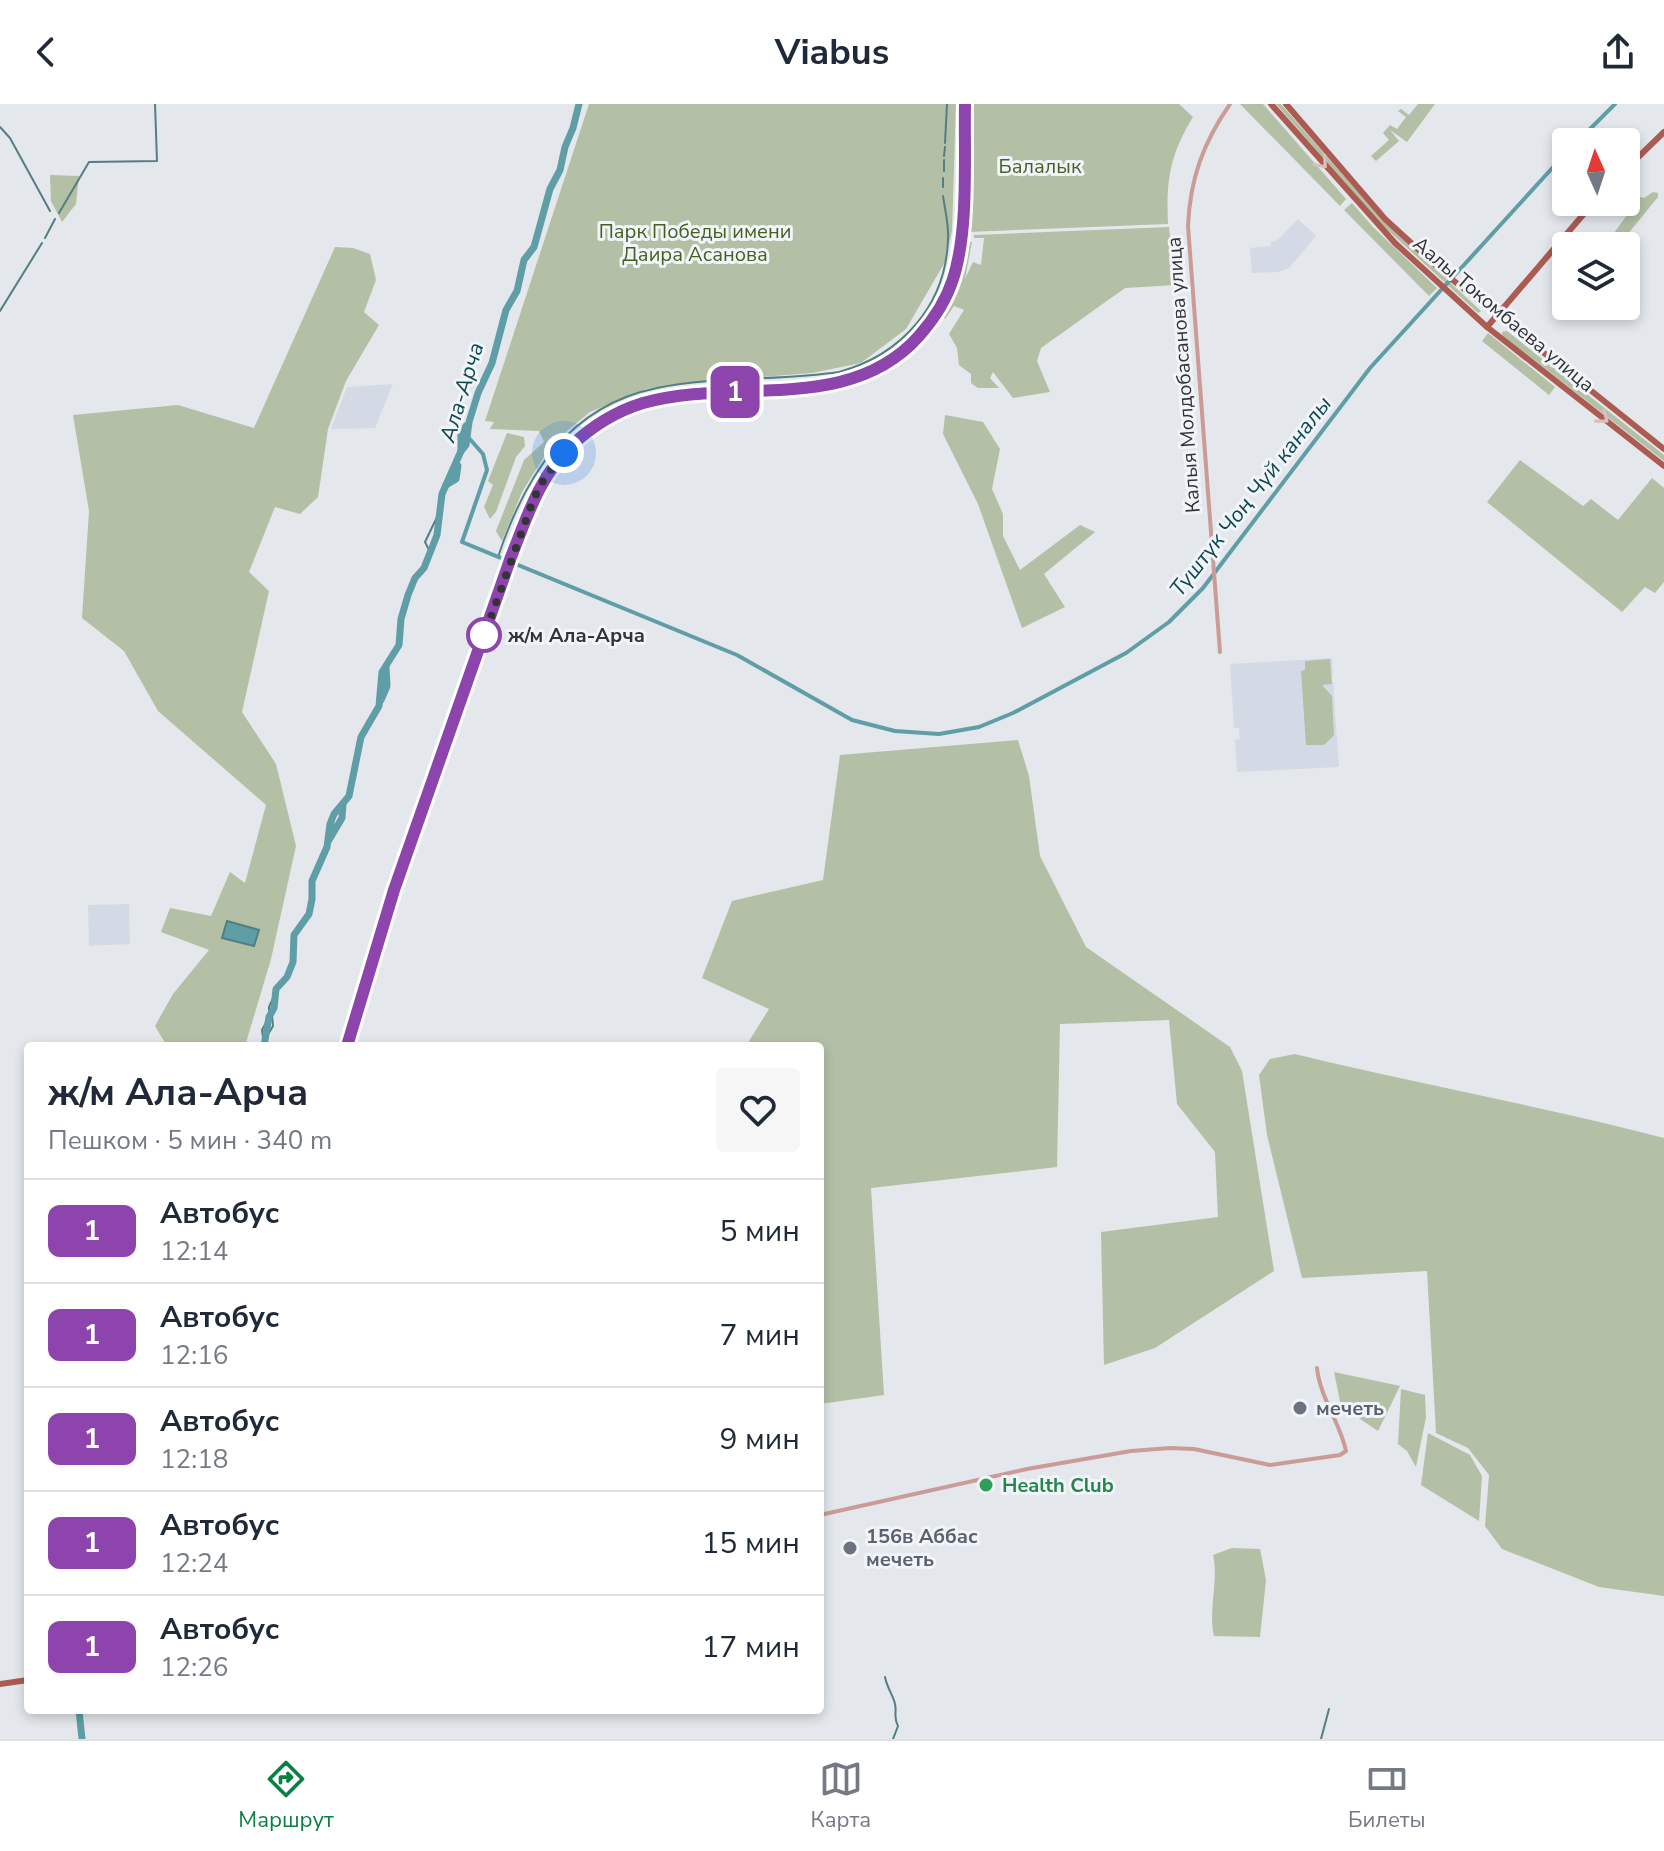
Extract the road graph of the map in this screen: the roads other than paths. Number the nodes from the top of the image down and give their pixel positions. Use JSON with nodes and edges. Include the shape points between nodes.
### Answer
{"nodes":[{"id":1,"x":965,"y":104,"type":"edge"},
{"id":2,"x":1230,"y":104,"type":"edge"},
{"id":3,"x":1271,"y":104,"type":"edge"},
{"id":4,"x":1286,"y":104,"type":"edge"},
{"id":5,"x":1664,"y":132,"type":"edge"},
{"id":6,"x":1640,"y":155,"type":"edge"},
{"id":7,"x":1582,"y":216,"type":"edge"},
{"id":8,"x":1496,"y":318,"type":"junction"},
{"id":9,"x":1487,"y":327,"type":"junction"},
{"id":10,"x":1664,"y":449,"type":"edge"},
{"id":11,"x":1664,"y":466,"type":"edge"},
{"id":12,"x":1220,"y":652,"type":"dead end"},
{"id":13,"x":348,"y":1042,"type":"edge"},
{"id":14,"x":1317,"y":1368,"type":"dead end"},
{"id":15,"x":824,"y":1514,"type":"edge"},
{"id":16,"x":24,"y":1681,"type":"edge"},
{"id":17,"x":0,"y":1684,"type":"edge"}],
"edges":[{"from":1,"to":13,"type":"main road","via":[[957,266],[938,311],[913,343],[885,365],[846,381],[675,396],[640,404],[589,431],[557,461],[534,498],[510,561],[394,890]]},
{"from":2,"to":12,"type":"street","name":"Калыя Молдобасанова улица","via":[[1197,163],[1188,226]]},
{"from":3,"to":9,"type":"main road","name":"Аалы Токомбаева улица","one_way":true,"via":[[1378,226]]},
{"from":4,"to":8,"type":"main road","name":"Аалы Токомбаева улица","via":[[1385,219]]},
{"from":5,"to":6,"type":"main road"},
{"from":7,"to":8,"type":"main road"},
{"from":8,"to":9,"type":"main road"},
{"from":8,"to":10,"type":"main road","name":"Аалы Токомбаева улица"},
{"from":9,"to":11,"type":"main road","name":"Аалы Токомбаева улица","one_way":true},
{"from":14,"to":15,"type":"street","via":[[1344,1441],[1346,1451],[1340,1455],[1270,1465],[1194,1449],[1131,1451]]},
{"from":16,"to":17,"type":"main road"}]}
